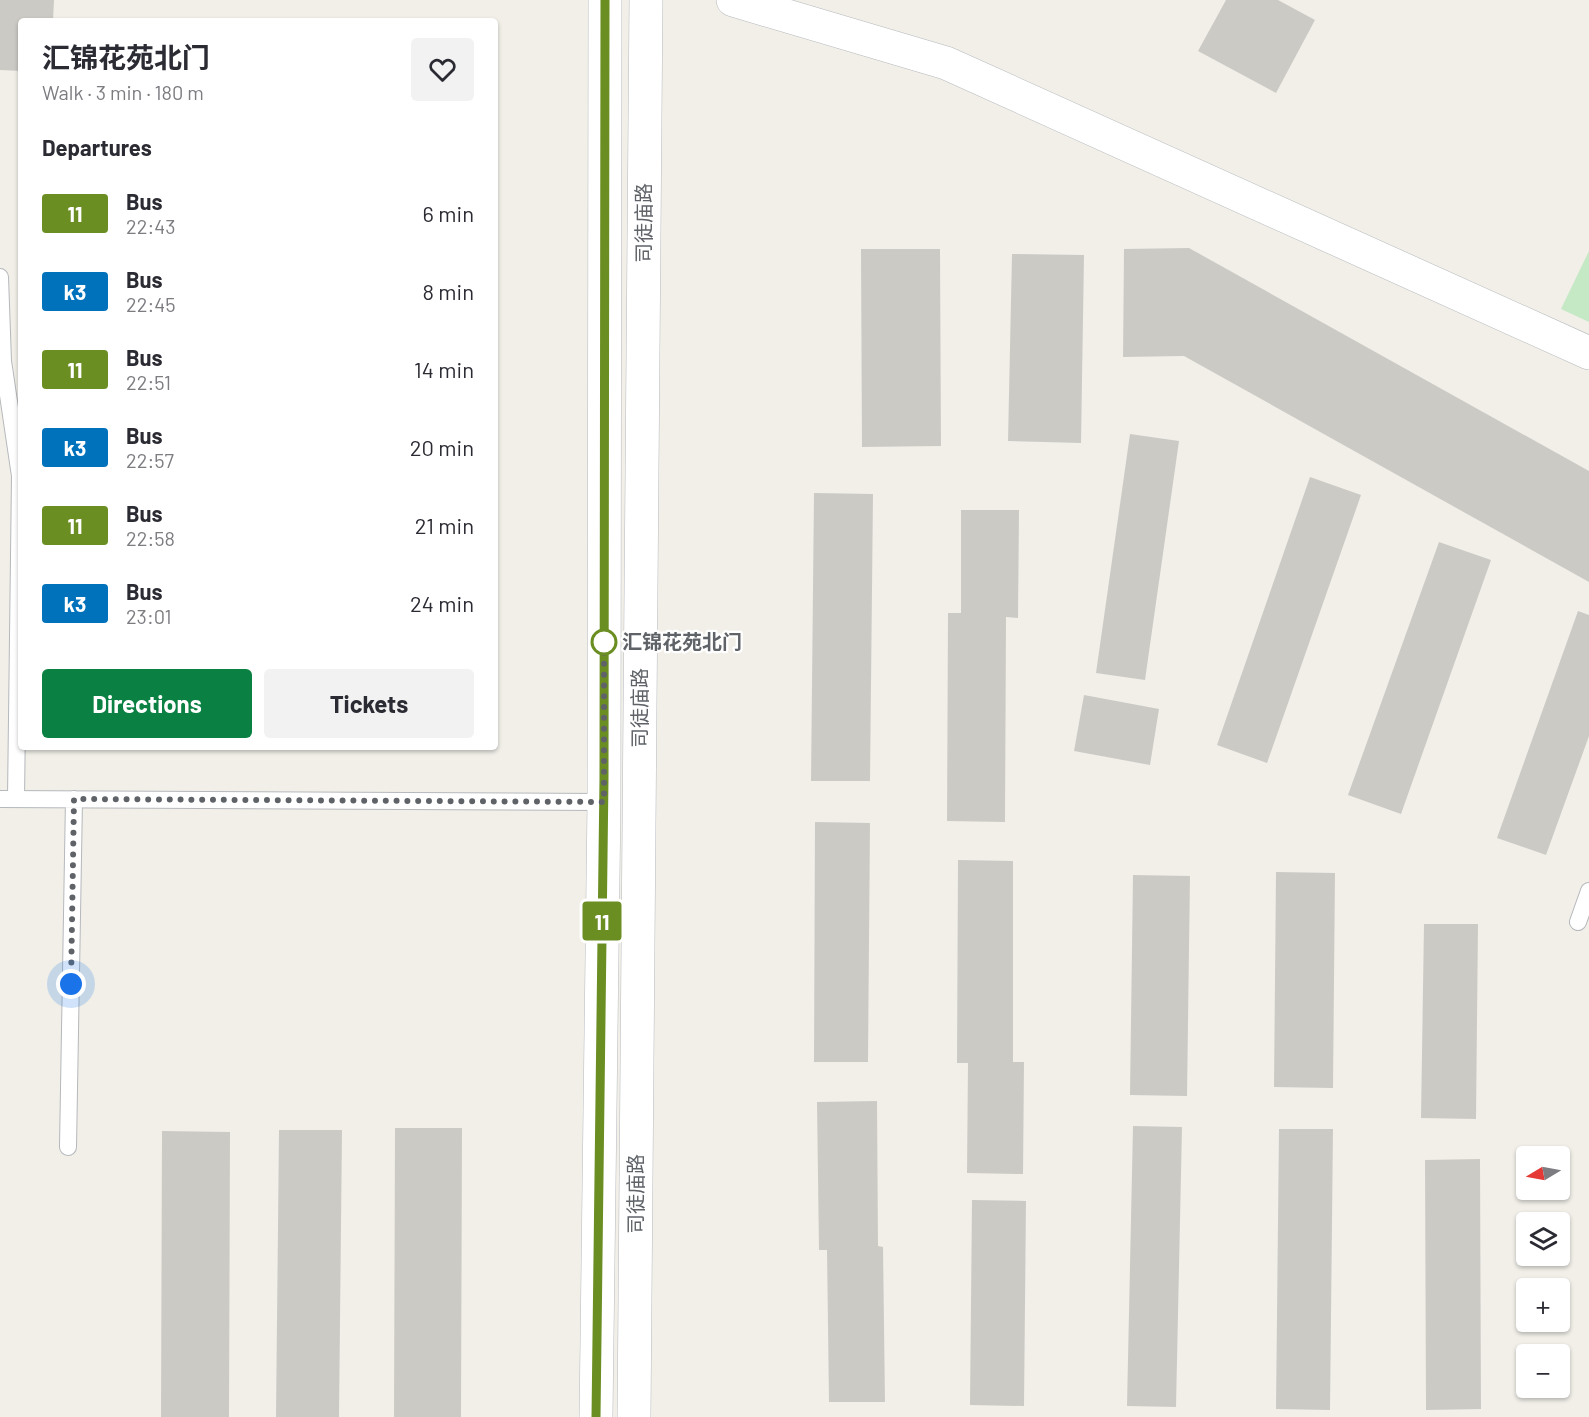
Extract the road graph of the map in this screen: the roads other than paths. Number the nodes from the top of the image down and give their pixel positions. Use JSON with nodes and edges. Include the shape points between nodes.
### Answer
{"nodes":[{"id":1,"x":605,"y":0,"type":"edge"},
{"id":2,"x":646,"y":0,"type":"edge"},
{"id":3,"x":733,"y":0,"type":"edge"},
{"id":4,"x":0,"y":277,"type":"edge"},
{"id":5,"x":1589,"y":353,"type":"edge"},
{"id":6,"x":18,"y":463,"type":"edge"},
{"id":7,"x":18,"y":530,"type":"edge"},
{"id":8,"x":8,"y":799,"type":"edge"},
{"id":9,"x":74,"y":799,"type":"junction"},
{"id":10,"x":604,"y":802,"type":"junction"},
{"id":11,"x":1589,"y":891,"type":"edge"},
{"id":12,"x":1578,"y":922,"type":"dead end"},
{"id":13,"x":68,"y":1147,"type":"dead end"},
{"id":14,"x":596,"y":1417,"type":"edge"},
{"id":15,"x":634,"y":1417,"type":"edge"}],
"edges":[{"from":1,"to":10,"type":"main road","name":"司徒庙路"},
{"from":2,"to":15,"type":"main road","name":"司徒庙路"},
{"from":3,"to":5,"type":"main road","via":[[946,63]]},
{"from":4,"to":6,"type":"lane","via":[[3,362]]},
{"from":7,"to":8,"type":"lane"},
{"from":8,"to":9,"type":"lane"},
{"from":9,"to":10,"type":"lane"},
{"from":9,"to":13,"type":"lane"},
{"from":10,"to":14,"type":"main road","name":"司徒庙路"},
{"from":11,"to":12,"type":"lane"}]}
